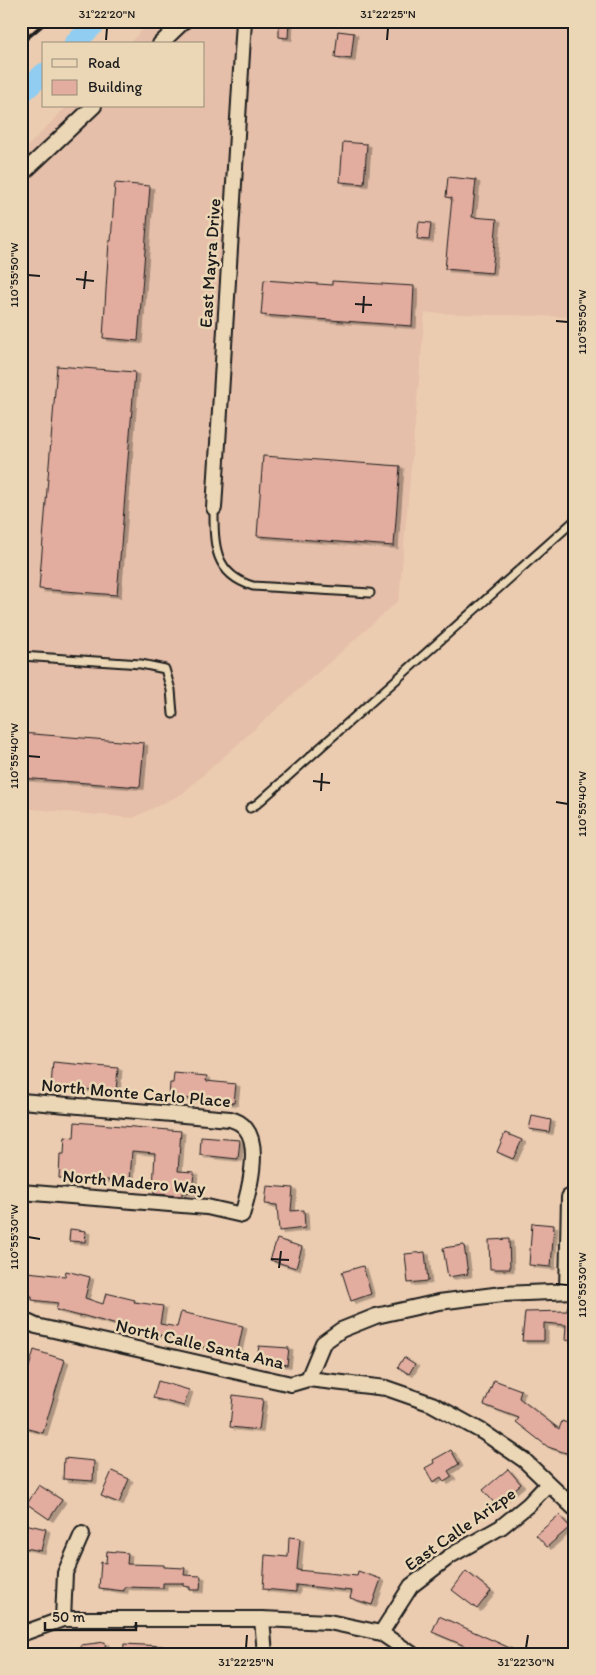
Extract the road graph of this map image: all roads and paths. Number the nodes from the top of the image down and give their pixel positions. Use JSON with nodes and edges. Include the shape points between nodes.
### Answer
{"nodes":[{"id":1,"x":184,"y":21,"type":"edge"},
{"id":2,"x":244,"y":21,"type":"edge"},
{"id":3,"x":162,"y":42,"type":"edge"},
{"id":4,"x":92,"y":108,"type":"edge"},
{"id":5,"x":21,"y":175,"type":"edge"},
{"id":6,"x":214,"y":508,"type":"joint"},
{"id":7,"x":575,"y":520,"type":"edge"},
{"id":8,"x":370,"y":593,"type":"dead end"},
{"id":9,"x":21,"y":656,"type":"edge"},
{"id":10,"x":172,"y":714,"type":"dead end"},
{"id":11,"x":250,"y":808,"type":"dead end"},
{"id":12,"x":21,"y":1101,"type":"edge"},
{"id":13,"x":21,"y":1192,"type":"edge"},
{"id":14,"x":569,"y":1197,"type":"dead end"},
{"id":15,"x":242,"y":1215,"type":"joint"},
{"id":16,"x":571,"y":1291,"type":"edge"},
{"id":17,"x":21,"y":1319,"type":"edge"},
{"id":18,"x":308,"y":1379,"type":"junction"},
{"id":19,"x":548,"y":1484,"type":"junction"},
{"id":20,"x":575,"y":1509,"type":"edge"},
{"id":21,"x":82,"y":1534,"type":"dead end"},
{"id":22,"x":63,"y":1619,"type":"junction"},
{"id":23,"x":262,"y":1619,"type":"junction"},
{"id":24,"x":381,"y":1632,"type":"junction"},
{"id":25,"x":21,"y":1634,"type":"edge"},
{"id":26,"x":265,"y":1654,"type":"edge"},
{"id":27,"x":412,"y":1654,"type":"edge"}],
"edges":[{"from":1,"to":3,"type":"street"},
{"from":2,"to":6,"type":"street","name":"East Mayra Drive"},
{"from":4,"to":5,"type":"street"},
{"from":6,"to":8,"type":"lane","via":[[214,534],[220,562],[241,583]]},
{"from":7,"to":11,"type":"lane"},
{"from":9,"to":10,"type":"lane","via":[[141,664],[165,669],[171,690]]},
{"from":12,"to":15,"type":"street","name":"North Monte Carlo Place","via":[[219,1117],[239,1122],[248,1130],[253,1155],[249,1193]]},
{"from":13,"to":15,"type":"street","name":"North Madero Way","via":[[207,1206]]},
{"from":14,"to":16,"type":"street"},
{"from":16,"to":18,"type":"street","via":[[502,1294],[439,1302],[376,1316],[340,1330],[323,1343]]},
{"from":17,"to":18,"type":"street","name":"North Calle Santa Ana","via":[[36,1326],[291,1384]]},
{"from":18,"to":19,"type":"street","name":"North Calle Santa Ana","via":[[386,1388],[432,1404],[483,1432],[524,1460]]},
{"from":19,"to":20,"type":"street","name":"North Calle Santa Ana"},
{"from":19,"to":24,"type":"street","name":"East Calle Arizpe","via":[[501,1528],[450,1556],[411,1586]]},
{"from":21,"to":22,"type":"street","via":[[65,1573]]},
{"from":22,"to":23,"type":"street"},
{"from":22,"to":25,"type":"street"},
{"from":23,"to":24,"type":"street","via":[[329,1622]]},
{"from":23,"to":26,"type":"street"},
{"from":24,"to":27,"type":"street"}]}
